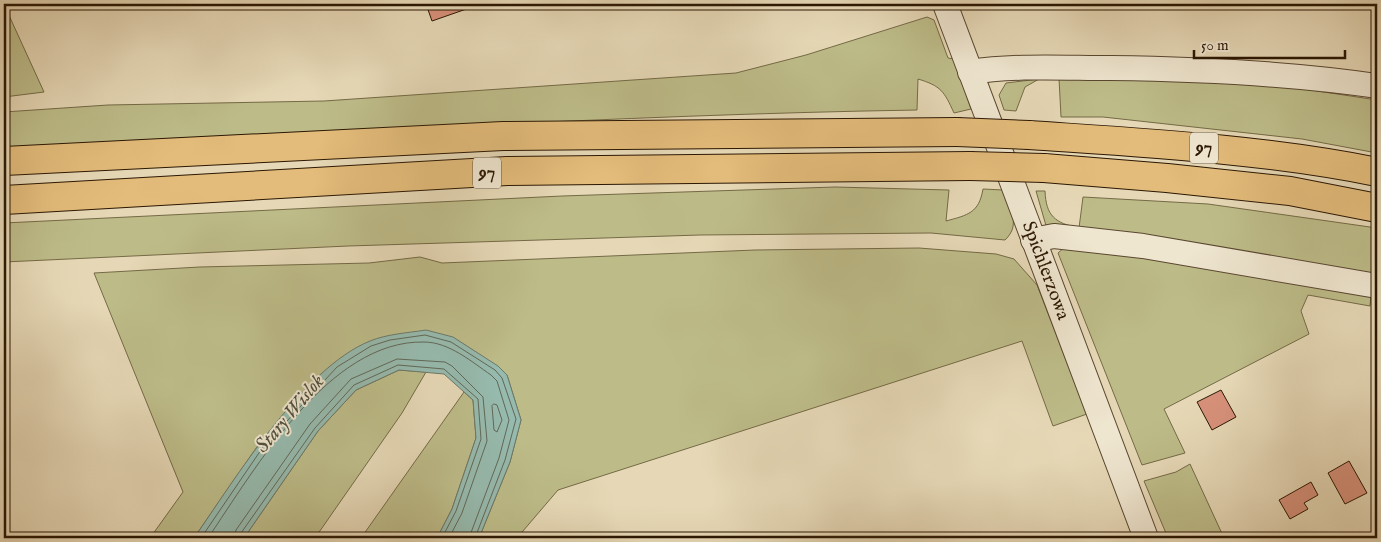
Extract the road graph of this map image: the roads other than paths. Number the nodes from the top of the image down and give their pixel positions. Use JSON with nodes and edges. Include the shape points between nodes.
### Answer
{"nodes":[{"id":1,"x":945,"y":4,"type":"edge"},
{"id":2,"x":970,"y":72,"type":"junction"},
{"id":3,"x":1377,"y":86,"type":"edge"},
{"id":4,"x":4,"y":161,"type":"edge"},
{"id":5,"x":1377,"y":172,"type":"edge"},
{"id":6,"x":4,"y":200,"type":"edge"},
{"id":7,"x":1377,"y":208,"type":"edge"},
{"id":8,"x":1033,"y":240,"type":"junction"},
{"id":9,"x":1377,"y":286,"type":"edge"},
{"id":10,"x":1146,"y":538,"type":"edge"}],
"edges":[{"from":1,"to":2,"type":"street","name":"Spichlerzowa"},
{"from":2,"to":3,"type":"street","via":[[1010,67],[1215,69]]},
{"from":2,"to":8,"type":"street","name":"Spichlerzowa"},
{"from":4,"to":5,"type":"main road","number":"97","bridge":true,"via":[[503,136],[957,132],[1182,146],[1336,164]]},
{"from":6,"to":7,"type":"main road","number":"97","bridge":true,"via":[[507,171],[970,166],[1044,168],[1167,178],[1290,191]]},
{"from":8,"to":9,"type":"street","via":[[1054,236],[1143,246]]},
{"from":8,"to":10,"type":"street","name":"Spichlerzowa"}]}
